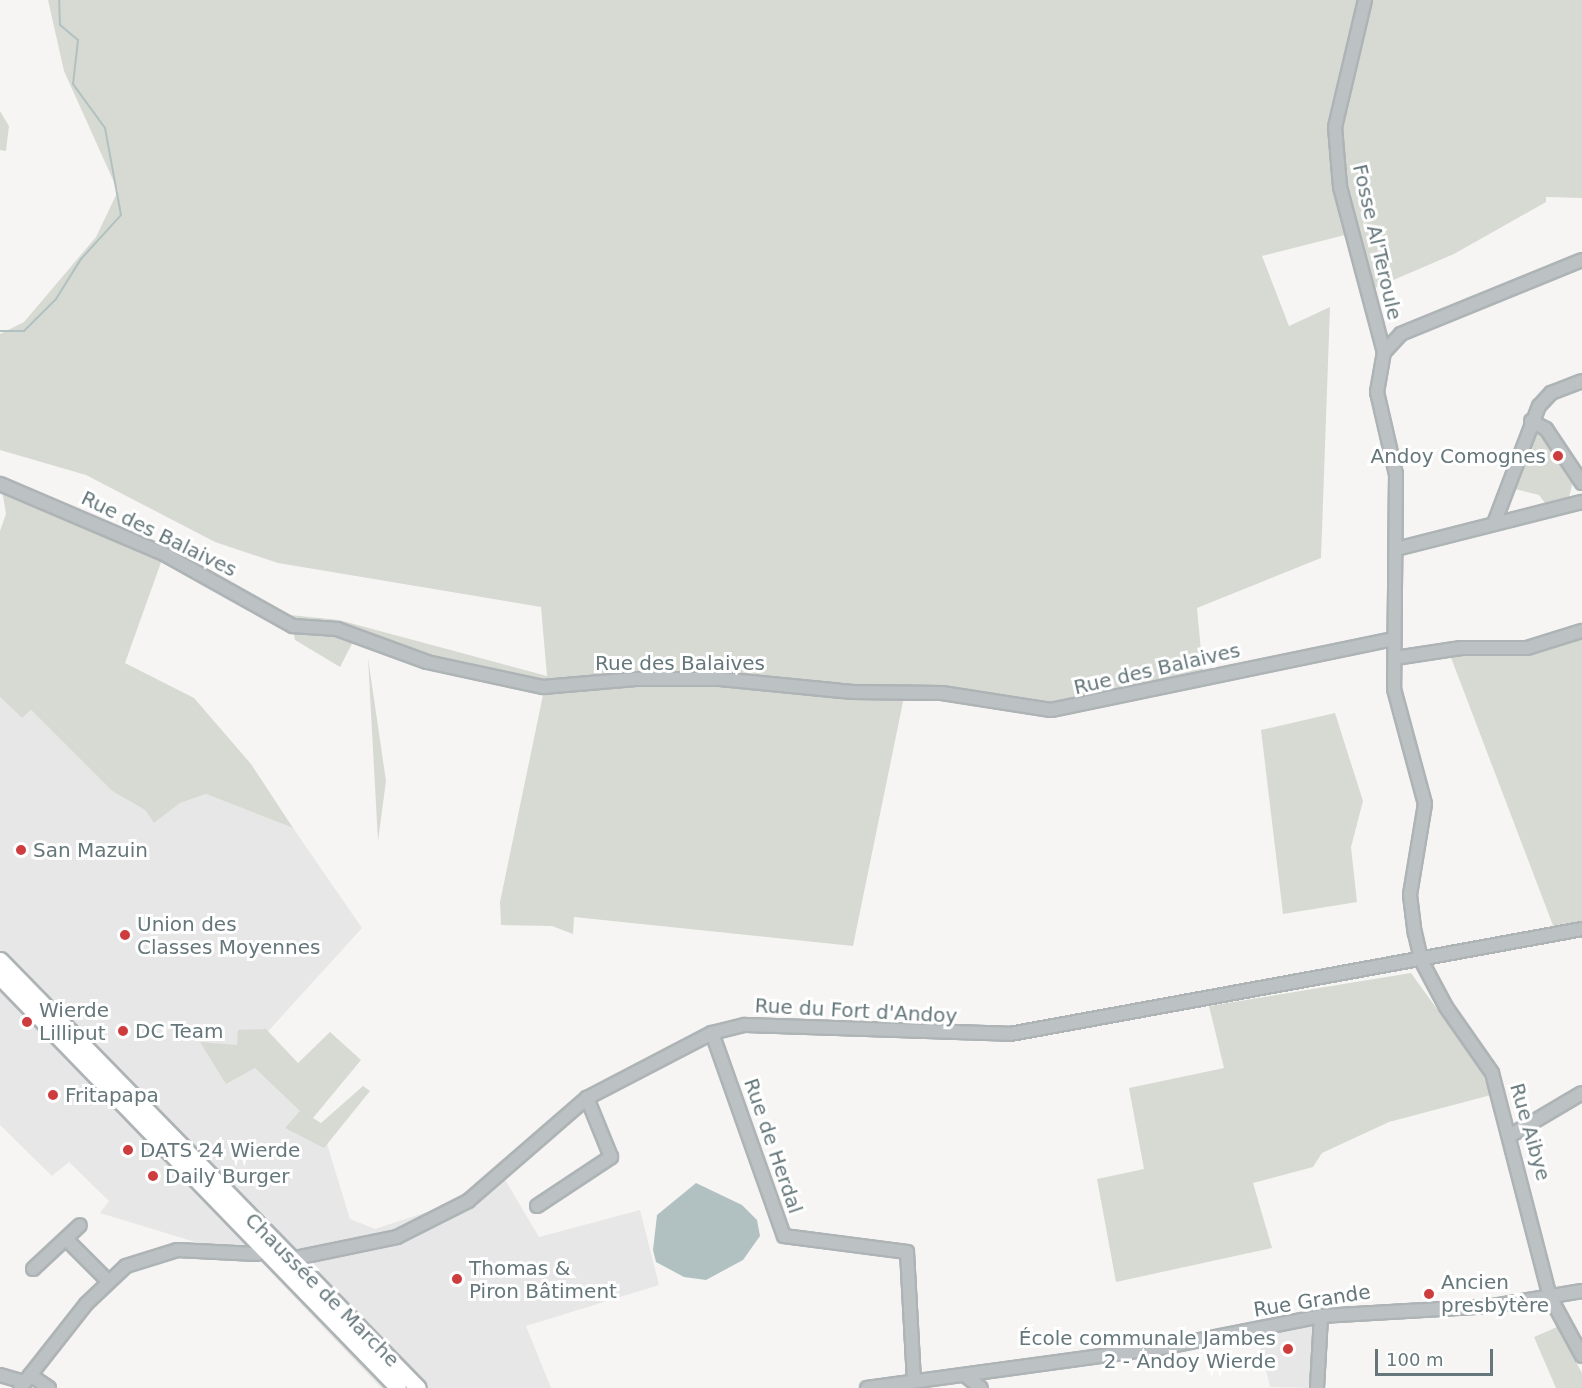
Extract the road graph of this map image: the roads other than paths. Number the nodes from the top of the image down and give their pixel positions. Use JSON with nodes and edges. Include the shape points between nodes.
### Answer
{"nodes":[{"id":1,"x":1365,"y":0,"type":"edge"},
{"id":2,"x":1582,"y":260,"type":"edge"},
{"id":3,"x":1384,"y":352,"type":"junction"},
{"id":4,"x":1582,"y":381,"type":"edge"},
{"id":5,"x":1531,"y":421,"type":"junction"},
{"id":6,"x":1582,"y":483,"type":"edge"},
{"id":7,"x":0,"y":484,"type":"edge"},
{"id":8,"x":1582,"y":502,"type":"edge"},
{"id":9,"x":1495,"y":521,"type":"junction"},
{"id":10,"x":1396,"y":549,"type":"junction"},
{"id":11,"x":1582,"y":631,"type":"edge"},
{"id":12,"x":1393,"y":639,"type":"junction"},
{"id":13,"x":1395,"y":658,"type":"junction"},
{"id":14,"x":1582,"y":929,"type":"edge"},
{"id":15,"x":0,"y":960,"type":"edge"},
{"id":16,"x":1421,"y":960,"type":"junction"},
{"id":17,"x":0,"y":977,"type":"edge"},
{"id":18,"x":712,"y":1033,"type":"junction"},
{"id":19,"x":1582,"y":1093,"type":"edge"},
{"id":20,"x":587,"y":1098,"type":"junction"},
{"id":21,"x":1511,"y":1135,"type":"junction"},
{"id":22,"x":537,"y":1206,"type":"dead end"},
{"id":23,"x":80,"y":1225,"type":"dead end"},
{"id":24,"x":66,"y":1239,"type":"junction"},
{"id":25,"x":271,"y":1247,"type":"junction"},
{"id":26,"x":285,"y":1262,"type":"junction"},
{"id":27,"x":33,"y":1269,"type":"dead end"},
{"id":28,"x":107,"y":1280,"type":"junction"},
{"id":29,"x":1582,"y":1291,"type":"edge"},
{"id":30,"x":1550,"y":1297,"type":"junction"},
{"id":31,"x":1321,"y":1316,"type":"junction"},
{"id":32,"x":1582,"y":1356,"type":"edge"},
{"id":33,"x":0,"y":1375,"type":"edge"},
{"id":34,"x":966,"y":1376,"type":"junction"},
{"id":35,"x":914,"y":1380,"type":"junction"},
{"id":36,"x":25,"y":1382,"type":"edge"},
{"id":37,"x":49,"y":1388,"type":"edge"},
{"id":38,"x":398,"y":1388,"type":"edge"},
{"id":39,"x":418,"y":1388,"type":"edge"},
{"id":40,"x":867,"y":1388,"type":"edge"},
{"id":41,"x":981,"y":1388,"type":"edge"},
{"id":42,"x":1317,"y":1388,"type":"edge"}],
"edges":[{"from":1,"to":3,"type":"street","name":"Fosse Al'Teroule","via":[[1335,127],[1340,187]]},
{"from":2,"to":3,"type":"street","via":[[1420,323]]},
{"from":3,"to":10,"type":"street","via":[[1377,392],[1396,474]]},
{"from":4,"to":5,"type":"street","via":[[1551,393]]},
{"from":5,"to":6,"type":"street","via":[[1546,429]]},
{"from":5,"to":9,"type":"street"},
{"from":7,"to":12,"type":"street","name":"Rue des Balaives","via":[[144,544],[293,626],[337,629],[427,662],[543,687],[636,679],[720,679],[853,692],[942,693],[1051,710]]},
{"from":8,"to":9,"type":"street"},
{"from":9,"to":10,"type":"street"},
{"from":10,"to":12,"type":"street"},
{"from":11,"to":13,"type":"street","via":[[1527,648],[1461,648]]},
{"from":12,"to":13,"type":"street"},
{"from":13,"to":16,"type":"street","via":[[1394,689],[1425,804],[1410,895]]},
{"from":14,"to":16,"type":"street","name":"Rue du Fort d'Andoy"},
{"from":15,"to":25,"type":"main road","name":"Chaussée de Marche"},
{"from":16,"to":18,"type":"street","name":"Rue du Fort d'Andoy","via":[[1010,1034],[745,1025]]},
{"from":16,"to":21,"type":"street","name":"Rue Aibye","via":[[1492,1073]]},
{"from":17,"to":25,"type":"main road","name":"Chaussée de Marche"},
{"from":18,"to":20,"type":"street","name":"Rue du Fort d'Andoy"},
{"from":18,"to":35,"type":"street","name":"Rue de Herdal","via":[[784,1236],[907,1252]]},
{"from":19,"to":21,"type":"street"},
{"from":20,"to":22,"type":"street","via":[[611,1157]]},
{"from":20,"to":26,"type":"street","name":"Rue du Fort d'Andoy","via":[[468,1201],[397,1237]]},
{"from":21,"to":30,"type":"street","name":"Rue Aibye"},
{"from":23,"to":24,"type":"street"},
{"from":24,"to":27,"type":"street"},
{"from":24,"to":28,"type":"street"},
{"from":25,"to":26,"type":"main road","name":"Chaussée de Marche"},
{"from":25,"to":28,"type":"street","via":[[162,1252]]},
{"from":26,"to":38,"type":"main road","name":"Chaussée de Marche"},
{"from":26,"to":39,"type":"main road","name":"Chaussée de Marche"},
{"from":28,"to":36,"type":"street"},
{"from":29,"to":30,"type":"street","name":"Rue Grande"},
{"from":30,"to":31,"type":"street","name":"Rue Grande","via":[[1452,1310]]},
{"from":30,"to":32,"type":"street","name":"Rue Aibye"},
{"from":31,"to":34,"type":"street","name":"Rue Grande","via":[[1165,1347]]},
{"from":31,"to":42,"type":"street"},
{"from":33,"to":36,"type":"street"},
{"from":34,"to":35,"type":"street","name":"Rue Grande"},
{"from":34,"to":41,"type":"street"},
{"from":35,"to":40,"type":"street","name":"Rue Grande"},
{"from":36,"to":37,"type":"street"}]}
